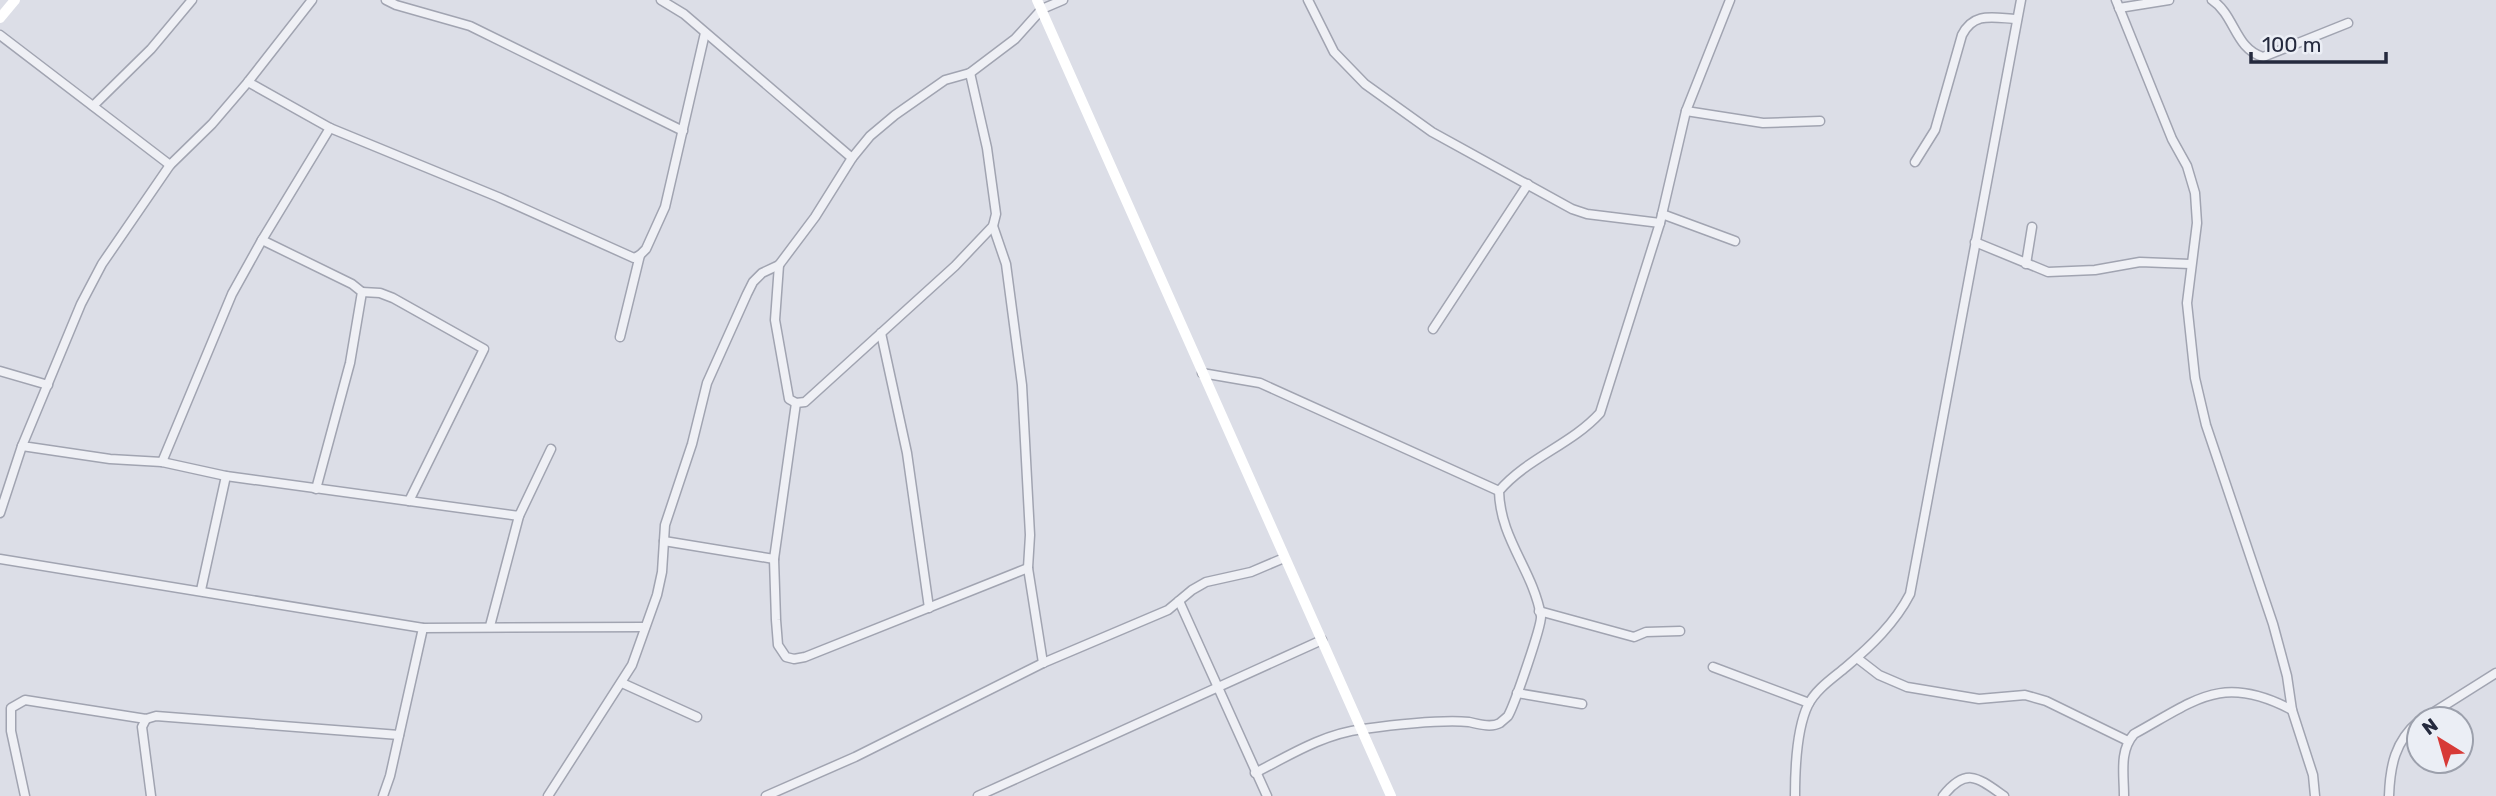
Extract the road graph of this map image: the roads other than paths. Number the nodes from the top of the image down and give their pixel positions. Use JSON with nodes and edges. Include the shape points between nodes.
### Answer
{"nodes":[{"id":1,"x":15,"y":0,"type":"edge"},
{"id":2,"x":192,"y":0,"type":"edge"},
{"id":3,"x":312,"y":0,"type":"edge"},
{"id":4,"x":386,"y":0,"type":"edge"},
{"id":5,"x":661,"y":0,"type":"edge"},
{"id":6,"x":1063,"y":0,"type":"edge"},
{"id":7,"x":1308,"y":0,"type":"edge"},
{"id":8,"x":1730,"y":0,"type":"edge"},
{"id":9,"x":2021,"y":0,"type":"edge"},
{"id":10,"x":2169,"y":0,"type":"edge"},
{"id":11,"x":2212,"y":0,"type":"edge"},
{"id":12,"x":2118,"y":4,"type":"edge"},
{"id":13,"x":1040,"y":5,"type":"edge"},
{"id":14,"x":0,"y":18,"type":"edge"},
{"id":15,"x":2017,"y":19,"type":"junction"},
{"id":16,"x":2348,"y":23,"type":"dead end"},
{"id":17,"x":705,"y":33,"type":"junction"},
{"id":18,"x":0,"y":35,"type":"edge"},
{"id":19,"x":970,"y":73,"type":"junction"},
{"id":20,"x":248,"y":82,"type":"junction"},
{"id":21,"x":93,"y":106,"type":"junction"},
{"id":22,"x":1686,"y":111,"type":"junction"},
{"id":23,"x":1820,"y":121,"type":"dead end"},
{"id":24,"x":330,"y":128,"type":"junction"},
{"id":25,"x":683,"y":131,"type":"junction"},
{"id":26,"x":852,"y":158,"type":"junction"},
{"id":27,"x":1915,"y":162,"type":"dead end"},
{"id":28,"x":170,"y":165,"type":"junction"},
{"id":29,"x":1528,"y":184,"type":"junction"},
{"id":30,"x":1661,"y":219,"type":"junction"},
{"id":31,"x":993,"y":226,"type":"junction"},
{"id":32,"x":2032,"y":228,"type":"dead end"},
{"id":33,"x":262,"y":240,"type":"junction"},
{"id":34,"x":1735,"y":241,"type":"dead end"},
{"id":35,"x":1975,"y":242,"type":"junction"},
{"id":36,"x":640,"y":255,"type":"junction"},
{"id":37,"x":2026,"y":264,"type":"junction"},
{"id":38,"x":2190,"y":264,"type":"junction"},
{"id":39,"x":779,"y":265,"type":"junction"},
{"id":40,"x":362,"y":292,"type":"junction"},
{"id":41,"x":1433,"y":329,"type":"dead end"},
{"id":42,"x":880,"y":332,"type":"junction"},
{"id":43,"x":620,"y":337,"type":"dead end"},
{"id":44,"x":0,"y":371,"type":"edge"},
{"id":45,"x":1202,"y":373,"type":"junction"},
{"id":46,"x":48,"y":385,"type":"junction"},
{"id":47,"x":796,"y":403,"type":"junction"},
{"id":48,"x":22,"y":446,"type":"junction"},
{"id":49,"x":551,"y":450,"type":"dead end"},
{"id":50,"x":162,"y":463,"type":"junction"},
{"id":51,"x":226,"y":476,"type":"junction"},
{"id":52,"x":316,"y":489,"type":"junction"},
{"id":53,"x":1499,"y":491,"type":"junction"},
{"id":54,"x":409,"y":501,"type":"junction"},
{"id":55,"x":0,"y":513,"type":"edge"},
{"id":56,"x":519,"y":516,"type":"junction"},
{"id":57,"x":664,"y":541,"type":"junction"},
{"id":58,"x":1284,"y":558,"type":"junction"},
{"id":59,"x":0,"y":559,"type":"edge"},
{"id":60,"x":774,"y":559,"type":"junction"},
{"id":61,"x":1027,"y":568,"type":"junction"},
{"id":62,"x":201,"y":590,"type":"junction"},
{"id":63,"x":1179,"y":601,"type":"junction"},
{"id":64,"x":929,"y":608,"type":"junction"},
{"id":65,"x":1539,"y":611,"type":"junction"},
{"id":66,"x":490,"y":626,"type":"junction"},
{"id":67,"x":645,"y":627,"type":"junction"},
{"id":68,"x":423,"y":628,"type":"junction"},
{"id":69,"x":1679,"y":631,"type":"dead end"},
{"id":70,"x":1322,"y":640,"type":"junction"},
{"id":71,"x":1857,"y":657,"type":"junction"},
{"id":72,"x":1043,"y":663,"type":"junction"},
{"id":73,"x":1713,"y":667,"type":"dead end"},
{"id":74,"x":2496,"y":673,"type":"edge"},
{"id":75,"x":622,"y":683,"type":"junction"},
{"id":76,"x":1218,"y":687,"type":"junction"},
{"id":77,"x":1517,"y":693,"type":"junction"},
{"id":78,"x":1809,"y":703,"type":"junction"},
{"id":79,"x":1582,"y":704,"type":"dead end"},
{"id":80,"x":2445,"y":705,"type":"edge"},
{"id":81,"x":2292,"y":710,"type":"junction"},
{"id":82,"x":697,"y":717,"type":"dead end"},
{"id":83,"x":146,"y":719,"type":"junction"},
{"id":84,"x":1362,"y":729,"type":"junction"},
{"id":85,"x":2405,"y":734,"type":"edge"},
{"id":86,"x":399,"y":735,"type":"junction"},
{"id":87,"x":2127,"y":741,"type":"junction"},
{"id":88,"x":1255,"y":773,"type":"junction"},
{"id":89,"x":25,"y":796,"type":"edge"},
{"id":90,"x":151,"y":796,"type":"edge"},
{"id":91,"x":383,"y":796,"type":"edge"},
{"id":92,"x":548,"y":796,"type":"edge"},
{"id":93,"x":765,"y":796,"type":"edge"},
{"id":94,"x":978,"y":796,"type":"edge"},
{"id":95,"x":1267,"y":796,"type":"edge"},
{"id":96,"x":1391,"y":796,"type":"edge"},
{"id":97,"x":1795,"y":796,"type":"edge"},
{"id":98,"x":1943,"y":796,"type":"edge"},
{"id":99,"x":2004,"y":796,"type":"edge"},
{"id":100,"x":2124,"y":796,"type":"edge"},
{"id":101,"x":2315,"y":796,"type":"edge"},
{"id":102,"x":2389,"y":796,"type":"edge"}],
"edges":[{"from":1,"to":14,"type":"main road"},
{"from":2,"to":21,"type":"street"},
{"from":3,"to":20,"type":"street"},
{"from":4,"to":25,"type":"street","via":[[470,26]]},
{"from":5,"to":17,"type":"street"},
{"from":6,"to":13,"type":"street"},
{"from":7,"to":29,"type":"street","via":[[1334,52],[1365,84],[1432,132]]},
{"from":8,"to":22,"type":"street"},
{"from":9,"to":15,"type":"street"},
{"from":10,"to":12,"type":"street"},
{"from":11,"to":16,"type":"street","via":[[2245,48],[2263,57]]},
{"from":12,"to":38,"type":"street","via":[[2195,193],[2197,223]]},
{"from":13,"to":19,"type":"street","via":[[1015,39]]},
{"from":13,"to":45,"type":"main road"},
{"from":15,"to":27,"type":"street","via":[[1977,18],[1967,25],[1935,130]]},
{"from":15,"to":35,"type":"street"},
{"from":17,"to":25,"type":"street"},
{"from":17,"to":26,"type":"street"},
{"from":18,"to":21,"type":"street"},
{"from":19,"to":26,"type":"street","via":[[928,90],[870,136]]},
{"from":19,"to":31,"type":"street","via":[[987,148],[996,215]]},
{"from":20,"to":24,"type":"street"},
{"from":20,"to":28,"type":"street"},
{"from":21,"to":28,"type":"street"},
{"from":22,"to":23,"type":"street","via":[[1763,123]]},
{"from":22,"to":30,"type":"street"},
{"from":24,"to":33,"type":"street"},
{"from":24,"to":36,"type":"street","via":[[611,249],[634,258]]},
{"from":25,"to":36,"type":"street","via":[[665,207]]},
{"from":26,"to":39,"type":"street"},
{"from":28,"to":46,"type":"street","via":[[102,264]]},
{"from":29,"to":30,"type":"street","via":[[1587,214]]},
{"from":29,"to":41,"type":"street"},
{"from":30,"to":34,"type":"street"},
{"from":30,"to":53,"type":"street","via":[[1600,413],[1586,429],[1510,478]]},
{"from":31,"to":42,"type":"street"},
{"from":31,"to":61,"type":"street","via":[[1006,264],[1022,385],[1030,536]]},
{"from":32,"to":37,"type":"street"},
{"from":33,"to":40,"type":"street"},
{"from":33,"to":50,"type":"street","via":[[232,294]]},
{"from":35,"to":37,"type":"street"},
{"from":35,"to":71,"type":"street","via":[[1910,594],[1898,615]]},
{"from":36,"to":43,"type":"street"},
{"from":37,"to":38,"type":"street","via":[[2048,272],[2140,262]]},
{"from":38,"to":81,"type":"street","via":[[2189,331],[2201,401],[2273,624]]},
{"from":39,"to":47,"type":"street","via":[[775,320],[789,398]]},
{"from":39,"to":57,"type":"street","via":[[753,282],[707,383],[664,525]]},
{"from":40,"to":52,"type":"street","via":[[350,363]]},
{"from":40,"to":54,"type":"street","via":[[394,298],[484,349]]},
{"from":42,"to":47,"type":"street","via":[[805,402]]},
{"from":42,"to":64,"type":"street","via":[[907,453]]},
{"from":44,"to":46,"type":"street"},
{"from":45,"to":53,"type":"street","via":[[1261,383]]},
{"from":45,"to":58,"type":"main road"},
{"from":46,"to":48,"type":"street"},
{"from":47,"to":60,"type":"street"},
{"from":48,"to":50,"type":"street"},
{"from":48,"to":55,"type":"street"},
{"from":49,"to":56,"type":"street"},
{"from":50,"to":51,"type":"street"},
{"from":51,"to":52,"type":"street"},
{"from":51,"to":62,"type":"street"},
{"from":52,"to":54,"type":"street"},
{"from":53,"to":65,"type":"street","via":[[1510,544]]},
{"from":54,"to":56,"type":"street"},
{"from":56,"to":66,"type":"street"},
{"from":57,"to":60,"type":"street"},
{"from":57,"to":67,"type":"street","via":[[657,595]]},
{"from":58,"to":63,"type":"street","via":[[1251,572],[1206,582]]},
{"from":58,"to":70,"type":"main road"},
{"from":59,"to":62,"type":"street"},
{"from":60,"to":64,"type":"street","via":[[778,645],[786,657],[805,657]]},
{"from":61,"to":64,"type":"street"},
{"from":61,"to":72,"type":"street"},
{"from":62,"to":68,"type":"street"},
{"from":63,"to":72,"type":"street","via":[[1168,610]]},
{"from":63,"to":76,"type":"street"},
{"from":65,"to":69,"type":"street","via":[[1634,637]]},
{"from":65,"to":77,"type":"street","via":[[1541,618]]},
{"from":66,"to":67,"type":"street"},
{"from":66,"to":68,"type":"street"},
{"from":67,"to":75,"type":"street"},
{"from":68,"to":86,"type":"street"},
{"from":70,"to":76,"type":"street"},
{"from":70,"to":84,"type":"main road"},
{"from":71,"to":78,"type":"street"},
{"from":71,"to":87,"type":"street","via":[[1886,679],[1907,687],[1979,699],[2025,695],[2046,701]]},
{"from":72,"to":93,"type":"street","via":[[855,757]]},
{"from":73,"to":78,"type":"street"},
{"from":74,"to":80,"type":"street"},
{"from":75,"to":82,"type":"street"},
{"from":75,"to":92,"type":"street"},
{"from":76,"to":88,"type":"street"},
{"from":76,"to":94,"type":"street"},
{"from":77,"to":79,"type":"street"},
{"from":77,"to":84,"type":"street","via":[[1507,717],[1497,725],[1440,723]]},
{"from":78,"to":97,"type":"street"},
{"from":81,"to":87,"type":"street","via":[[2237,690],[2203,696]]},
{"from":81,"to":101,"type":"street"},
{"from":83,"to":86,"type":"street","via":[[156,716]]},
{"from":83,"to":89,"type":"street","via":[[25,700],[11,708],[11,731]]},
{"from":83,"to":90,"type":"street","via":[[142,727]]},
{"from":84,"to":88,"type":"street","via":[[1308,745]]},
{"from":84,"to":96,"type":"main road"},
{"from":85,"to":102,"type":"street","via":[[2389,772]]},
{"from":86,"to":91,"type":"street"},
{"from":87,"to":100,"type":"street"},
{"from":88,"to":95,"type":"street"},
{"from":98,"to":99,"type":"street","via":[[1964,777],[1981,779]]}]}
